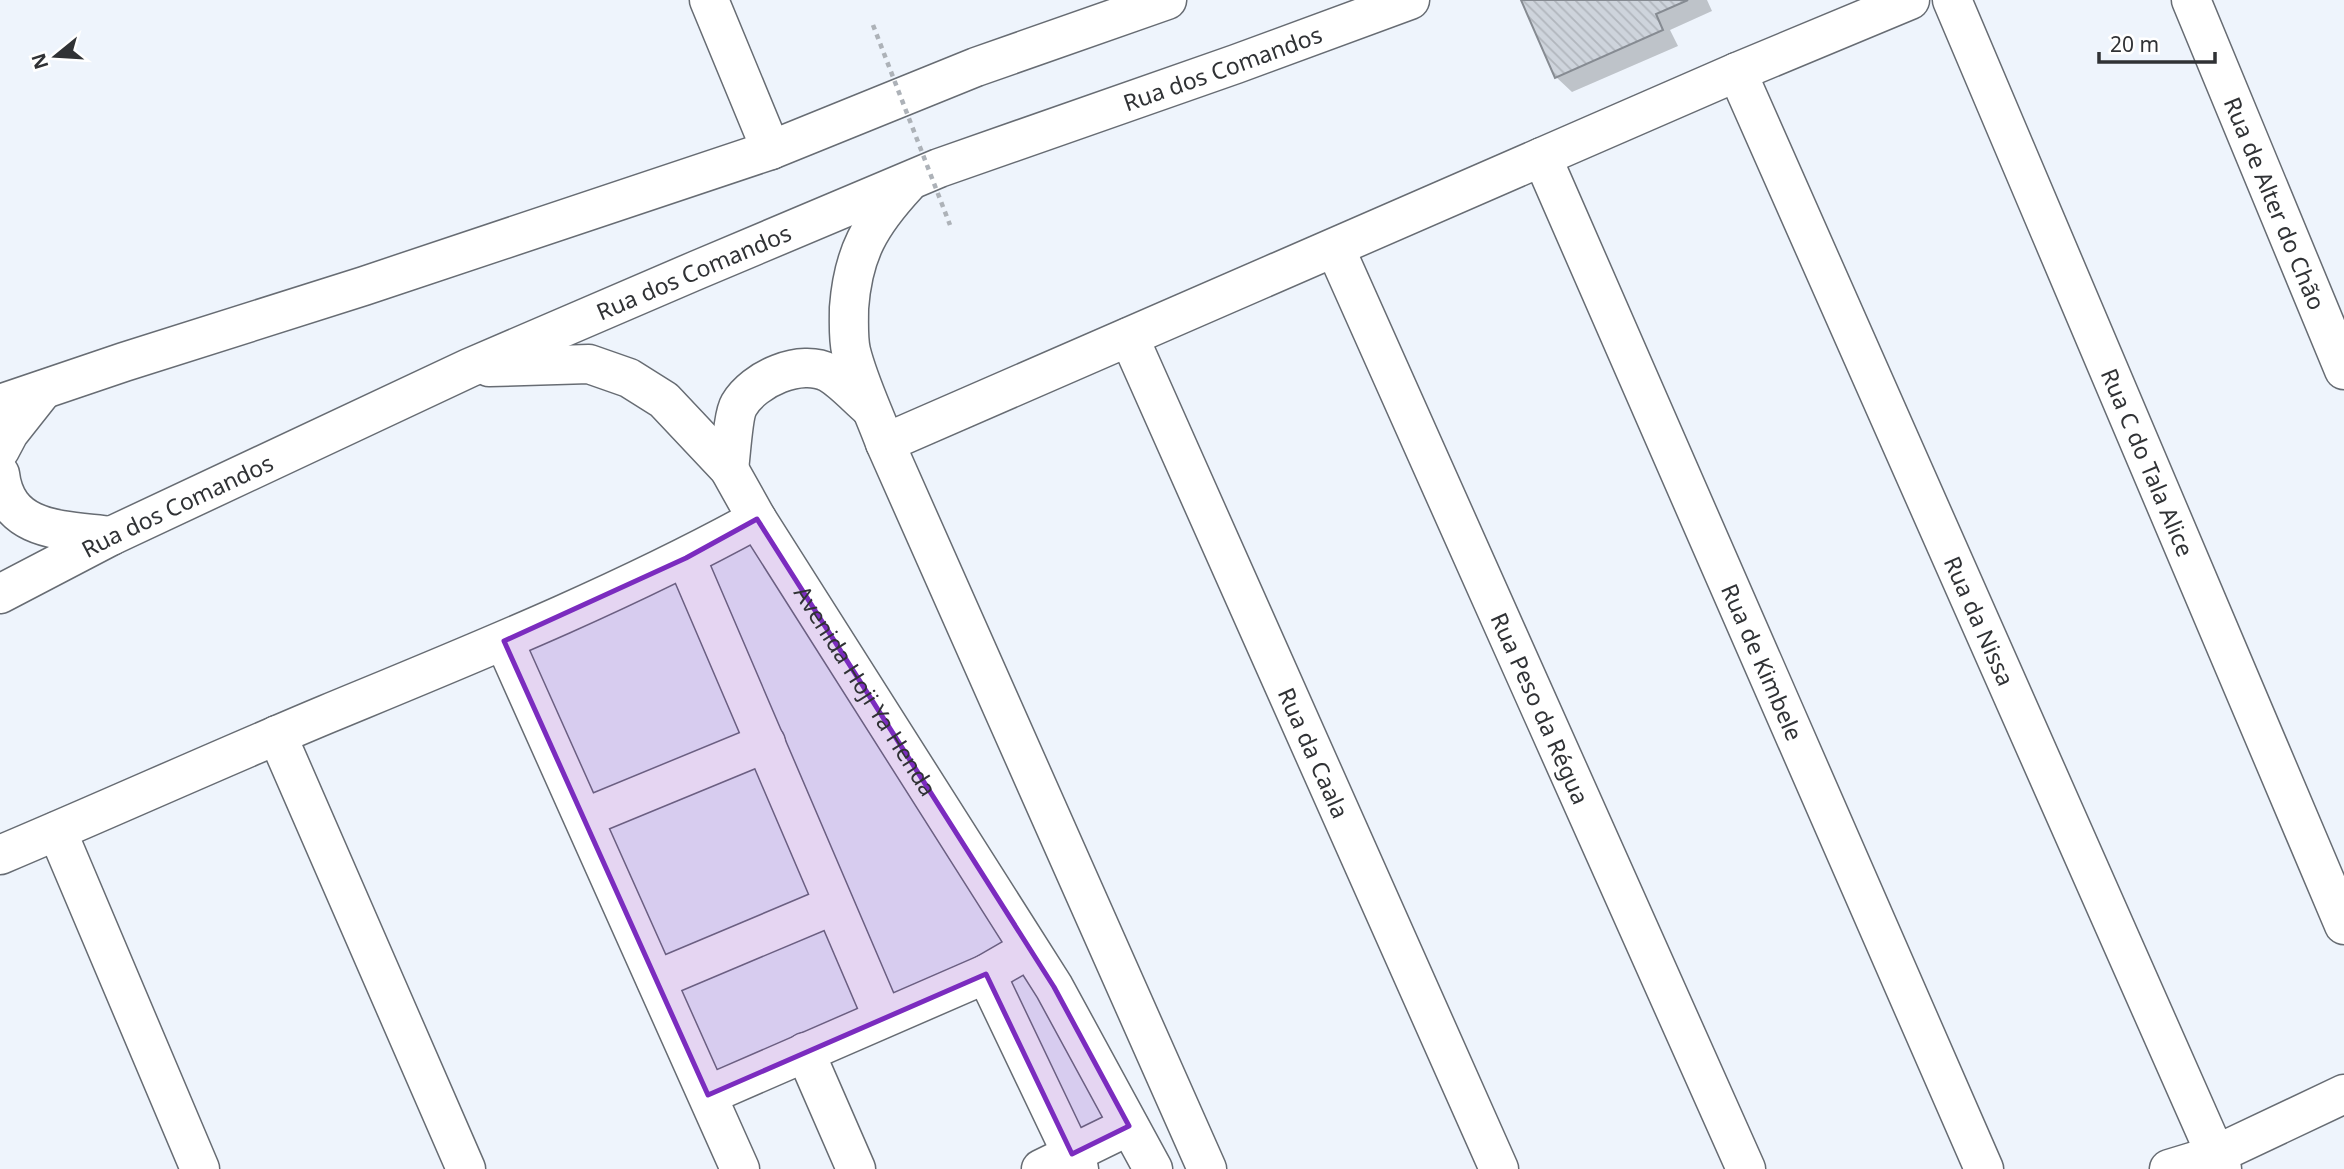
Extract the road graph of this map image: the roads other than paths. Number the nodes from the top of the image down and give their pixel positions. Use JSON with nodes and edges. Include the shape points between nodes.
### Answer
{"nodes":[{"id":1,"x":709,"y":0,"type":"edge"},
{"id":2,"x":1167,"y":0,"type":"edge"},
{"id":3,"x":1410,"y":0,"type":"edge"},
{"id":4,"x":1910,"y":0,"type":"edge"},
{"id":5,"x":1952,"y":0,"type":"edge"},
{"id":6,"x":2191,"y":0,"type":"edge"},
{"id":7,"x":1737,"y":72,"type":"junction"},
{"id":8,"x":771,"y":150,"type":"junction"},
{"id":9,"x":1542,"y":157,"type":"junction"},
{"id":10,"x":911,"y":180,"type":"junction"},
{"id":11,"x":1335,"y":248,"type":"junction"},
{"id":12,"x":1129,"y":337,"type":"junction"},
{"id":13,"x":469,"y":368,"type":"junction"},
{"id":14,"x":2344,"y":370,"type":"edge"},
{"id":15,"x":43,"y":390,"type":"junction"},
{"id":16,"x":0,"y":404,"type":"edge"},
{"id":17,"x":879,"y":427,"type":"junction"},
{"id":18,"x":0,"y":450,"type":"edge"},
{"id":19,"x":729,"y":469,"type":"junction"},
{"id":20,"x":0,"y":474,"type":"edge"},
{"id":21,"x":757,"y":519,"type":"junction"},
{"id":22,"x":111,"y":536,"type":"junction"},
{"id":23,"x":687,"y":558,"type":"junction"},
{"id":24,"x":0,"y":594,"type":"edge"},
{"id":25,"x":504,"y":641,"type":"junction"},
{"id":26,"x":277,"y":735,"type":"junction"},
{"id":27,"x":765,"y":743,"type":"junction"},
{"id":28,"x":584,"y":818,"type":"junction"},
{"id":29,"x":57,"y":831,"type":"junction"},
{"id":30,"x":0,"y":855,"type":"edge"},
{"id":31,"x":834,"y":905,"type":"junction"},
{"id":32,"x":2344,"y":925,"type":"edge"},
{"id":33,"x":1029,"y":949,"type":"junction"},
{"id":34,"x":986,"y":974,"type":"junction"},
{"id":35,"x":656,"y":980,"type":"junction"},
{"id":36,"x":883,"y":1018,"type":"junction"},
{"id":37,"x":804,"y":1052,"type":"junction"},
{"id":38,"x":2344,"y":1094,"type":"edge"},
{"id":39,"x":708,"y":1095,"type":"junction"},
{"id":40,"x":1129,"y":1126,"type":"junction"},
{"id":41,"x":2218,"y":1162,"type":"edge"},
{"id":42,"x":1064,"y":1164,"type":"edge"},
{"id":43,"x":200,"y":1169,"type":"edge"},
{"id":44,"x":466,"y":1169,"type":"edge"},
{"id":45,"x":740,"y":1169,"type":"edge"},
{"id":46,"x":856,"y":1169,"type":"edge"},
{"id":47,"x":1153,"y":1169,"type":"edge"},
{"id":48,"x":1207,"y":1169,"type":"edge"},
{"id":49,"x":1499,"y":1169,"type":"edge"},
{"id":50,"x":1746,"y":1169,"type":"edge"},
{"id":51,"x":1984,"y":1169,"type":"edge"},
{"id":52,"x":2169,"y":1169,"type":"edge"}],
"edges":[{"from":1,"to":8,"type":"street"},
{"from":2,"to":8,"type":"street","via":[[976,67]]},
{"from":3,"to":10,"type":"street","name":"Rua dos Comandos"},
{"from":4,"to":7,"type":"street"},
{"from":5,"to":32,"type":"street","name":"Rua C do Tala Alice"},
{"from":6,"to":14,"type":"street","name":"Rua de Alter do Chão"},
{"from":7,"to":9,"type":"street"},
{"from":7,"to":41,"type":"street","name":"Rua da Nissa"},
{"from":8,"to":15,"type":"street"},
{"from":9,"to":11,"type":"street"},
{"from":9,"to":51,"type":"street","name":"Rua de Kimbele"},
{"from":10,"to":13,"type":"street","name":"Rua dos Comandos"},
{"from":10,"to":17,"type":"street","via":[[870,230],[856,260],[850,290],[851,349]]},
{"from":11,"to":12,"type":"street"},
{"from":11,"to":50,"type":"street","name":"Rua Peso da Régua"},
{"from":12,"to":17,"type":"street"},
{"from":12,"to":49,"type":"street","name":"Rua da Caala"},
{"from":13,"to":19,"type":"street","name":"Avenida Hoji Ya Henda","via":[[589,364],[629,378],[664,400]]},
{"from":13,"to":22,"type":"street","name":"Rua dos Comandos"},
{"from":15,"to":16,"type":"street"},
{"from":15,"to":18,"type":"street"},
{"from":17,"to":19,"type":"street","via":[[828,373],[801,368],[777,374],[757,385],[738,406]]},
{"from":17,"to":48,"type":"street"},
{"from":19,"to":21,"type":"street","name":"Avenida Hoji Ya Henda"},
{"from":20,"to":22,"type":"street","via":[[11,506],[26,519],[55,529]]},
{"from":21,"to":23,"type":"street"},
{"from":21,"to":33,"type":"street","name":"Avenida Hoji Ya Henda"},
{"from":22,"to":24,"type":"street","name":"Rua dos Comandos"},
{"from":23,"to":25,"type":"street"},
{"from":23,"to":27,"type":"street"},
{"from":25,"to":26,"type":"street"},
{"from":25,"to":28,"type":"street"},
{"from":26,"to":29,"type":"street"},
{"from":26,"to":44,"type":"street"},
{"from":27,"to":28,"type":"street"},
{"from":27,"to":31,"type":"street"},
{"from":28,"to":35,"type":"street"},
{"from":29,"to":30,"type":"street"},
{"from":29,"to":43,"type":"street"},
{"from":31,"to":35,"type":"street"},
{"from":31,"to":36,"type":"street"},
{"from":33,"to":34,"type":"street"},
{"from":33,"to":40,"type":"street","name":"Avenida Hoji Ya Henda"},
{"from":34,"to":36,"type":"street"},
{"from":34,"to":42,"type":"street"},
{"from":35,"to":39,"type":"street"},
{"from":36,"to":37,"type":"street"},
{"from":37,"to":39,"type":"street"},
{"from":37,"to":46,"type":"street"},
{"from":38,"to":41,"type":"street"},
{"from":39,"to":45,"type":"street"},
{"from":40,"to":42,"type":"street"},
{"from":40,"to":47,"type":"street","name":"Avenida Hoji Ya Henda"},
{"from":41,"to":52,"type":"street"}]}
